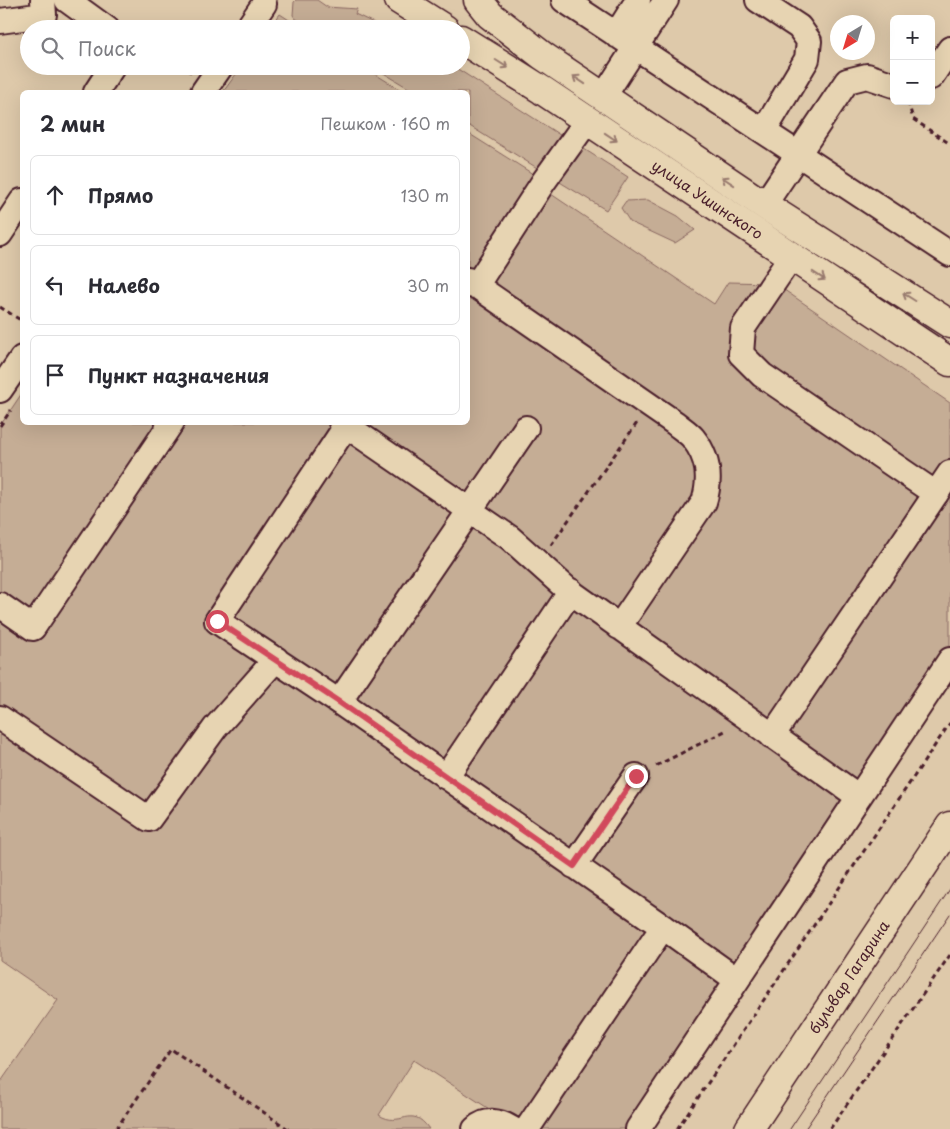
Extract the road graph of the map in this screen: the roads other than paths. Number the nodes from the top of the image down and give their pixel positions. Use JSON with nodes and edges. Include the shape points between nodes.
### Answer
{"nodes":[{"id":1,"x":43,"y":0,"type":"edge"},
{"id":2,"x":67,"y":0,"type":"edge"},
{"id":3,"x":400,"y":0,"type":"edge"},
{"id":4,"x":478,"y":0,"type":"edge"},
{"id":5,"x":564,"y":0,"type":"edge"},
{"id":6,"x":638,"y":0,"type":"edge"},
{"id":7,"x":666,"y":0,"type":"edge"},
{"id":8,"x":758,"y":0,"type":"edge"},
{"id":9,"x":264,"y":4,"type":"dead end"},
{"id":10,"x":95,"y":20,"type":"edge"},
{"id":11,"x":253,"y":20,"type":"edge"},
{"id":12,"x":431,"y":20,"type":"edge"},
{"id":13,"x":0,"y":21,"type":"edge"},
{"id":14,"x":616,"y":35,"type":"junction"},
{"id":15,"x":470,"y":45,"type":"edge"},
{"id":16,"x":636,"y":48,"type":"junction"},
{"id":17,"x":950,"y":49,"type":"edge"},
{"id":18,"x":935,"y":72,"type":"edge"},
{"id":19,"x":107,"y":75,"type":"edge"},
{"id":20,"x":215,"y":75,"type":"edge"},
{"id":21,"x":890,"y":84,"type":"edge"},
{"id":22,"x":97,"y":90,"type":"edge"},
{"id":23,"x":204,"y":90,"type":"edge"},
{"id":24,"x":604,"y":96,"type":"junction"},
{"id":25,"x":587,"y":121,"type":"junction"},
{"id":26,"x":764,"y":131,"type":"junction"},
{"id":27,"x":797,"y":153,"type":"junction"},
{"id":28,"x":20,"y":203,"type":"edge"},
{"id":29,"x":764,"y":205,"type":"junction"},
{"id":30,"x":749,"y":229,"type":"junction"},
{"id":31,"x":0,"y":234,"type":"edge"},
{"id":32,"x":950,"y":254,"type":"edge"},
{"id":33,"x":791,"y":257,"type":"junction"},
{"id":34,"x":470,"y":283,"type":"edge"},
{"id":35,"x":950,"y":324,"type":"edge"},
{"id":36,"x":20,"y":361,"type":"edge"},
{"id":37,"x":950,"y":362,"type":"edge"},
{"id":38,"x":0,"y":390,"type":"edge"},
{"id":39,"x":170,"y":425,"type":"edge"},
{"id":40,"x":342,"y":425,"type":"edge"},
{"id":41,"x":344,"y":425,"type":"edge"},
{"id":42,"x":526,"y":428,"type":"dead end"},
{"id":43,"x":950,"y":473,"type":"edge"},
{"id":44,"x":936,"y":494,"type":"junction"},
{"id":45,"x":470,"y":511,"type":"junction"},
{"id":46,"x":571,"y":591,"type":"junction"},
{"id":47,"x":0,"y":605,"type":"edge"},
{"id":48,"x":619,"y":627,"type":"junction"},
{"id":49,"x":276,"y":659,"type":"junction"},
{"id":50,"x":950,"y":660,"type":"edge"},
{"id":51,"x":339,"y":702,"type":"junction"},
{"id":52,"x":0,"y":718,"type":"edge"},
{"id":53,"x":772,"y":736,"type":"junction"},
{"id":54,"x":636,"y":776,"type":"road end"},
{"id":55,"x":446,"y":777,"type":"junction"},
{"id":56,"x":859,"y":797,"type":"junction"},
{"id":57,"x":950,"y":826,"type":"edge"},
{"id":58,"x":574,"y":866,"type":"junction"},
{"id":59,"x":663,"y":927,"type":"junction"},
{"id":60,"x":737,"y":980,"type":"junction"},
{"id":61,"x":475,"y":1129,"type":"edge"},
{"id":62,"x":512,"y":1129,"type":"edge"},
{"id":63,"x":526,"y":1129,"type":"edge"},
{"id":64,"x":638,"y":1129,"type":"edge"},
{"id":65,"x":749,"y":1129,"type":"edge"}],
"edges":[{"from":1,"to":13,"type":"street","via":[[44,15]]},
{"from":2,"to":10,"type":"street"},
{"from":3,"to":12,"type":"main road"},
{"from":24,"to":4,"type":"main road","name":"улица Ушинского","one_way":true,"via":[[542,56],[490,14]]},
{"from":5,"to":14,"type":"street"},
{"from":6,"to":14,"type":"street"},
{"from":7,"to":16,"type":"street"},
{"from":8,"to":26,"type":"street","via":[[799,27],[809,41],[807,59]]},
{"from":9,"to":11,"type":"street"},
{"from":14,"to":16,"type":"street"},
{"from":15,"to":25,"type":"main road","name":"улица Ушинского","one_way":true},
{"from":16,"to":24,"type":"street"},
{"from":16,"to":26,"type":"street"},
{"from":17,"to":18,"type":"street"},
{"from":19,"to":22,"type":"street"},
{"from":20,"to":23,"type":"street"},
{"from":21,"to":27,"type":"street","via":[[867,76],[847,81]]},
{"from":24,"to":25,"type":"main road"},
{"from":29,"to":24,"type":"main road","name":"улица Ушинского","one_way":true},
{"from":25,"to":30,"type":"main road","name":"улица Ушинского","one_way":true},
{"from":25,"to":34,"type":"street"},
{"from":26,"to":27,"type":"street"},
{"from":27,"to":29,"type":"street"},
{"from":27,"to":32,"type":"street"},
{"from":28,"to":31,"type":"street"},
{"from":29,"to":30,"type":"main road"},
{"from":35,"to":29,"type":"main road","name":"улица Ушинского","one_way":true},
{"from":30,"to":33,"type":"main road","name":"улица Ушинского"},
{"from":33,"to":37,"type":"main road","name":"улица Ушинского","one_way":true},
{"from":33,"to":44,"type":"street","via":[[743,328],[741,354],[762,375]]},
{"from":34,"to":48,"type":"street","via":[[676,423],[694,438],[706,461],[709,485],[704,502]]},
{"from":36,"to":38,"type":"street"},
{"from":39,"to":47,"type":"street","via":[[33,628]]},
{"from":40,"to":49,"type":"street","via":[[217,621]]},
{"from":41,"to":45,"type":"street"},
{"from":42,"to":45,"type":"street"},
{"from":43,"to":44,"type":"street"},
{"from":44,"to":53,"type":"street"},
{"from":45,"to":46,"type":"street","via":[[510,538]]},
{"from":45,"to":51,"type":"street"},
{"from":46,"to":48,"type":"street"},
{"from":46,"to":55,"type":"street"},
{"from":48,"to":53,"type":"street"},
{"from":49,"to":51,"type":"street"},
{"from":49,"to":52,"type":"street","via":[[215,728],[149,819]]},
{"from":50,"to":56,"type":"street"},
{"from":51,"to":55,"type":"street"},
{"from":53,"to":56,"type":"street"},
{"from":54,"to":58,"type":"street"},
{"from":55,"to":58,"type":"street"},
{"from":56,"to":60,"type":"street"},
{"from":57,"to":65,"type":"main road","name":"бульвар Гагарина"},
{"from":58,"to":59,"type":"street"},
{"from":59,"to":60,"type":"street"},
{"from":59,"to":63,"type":"street"},
{"from":60,"to":64,"type":"street"},
{"from":61,"to":62,"type":"street","via":[[488,1121],[505,1124]]}]}
